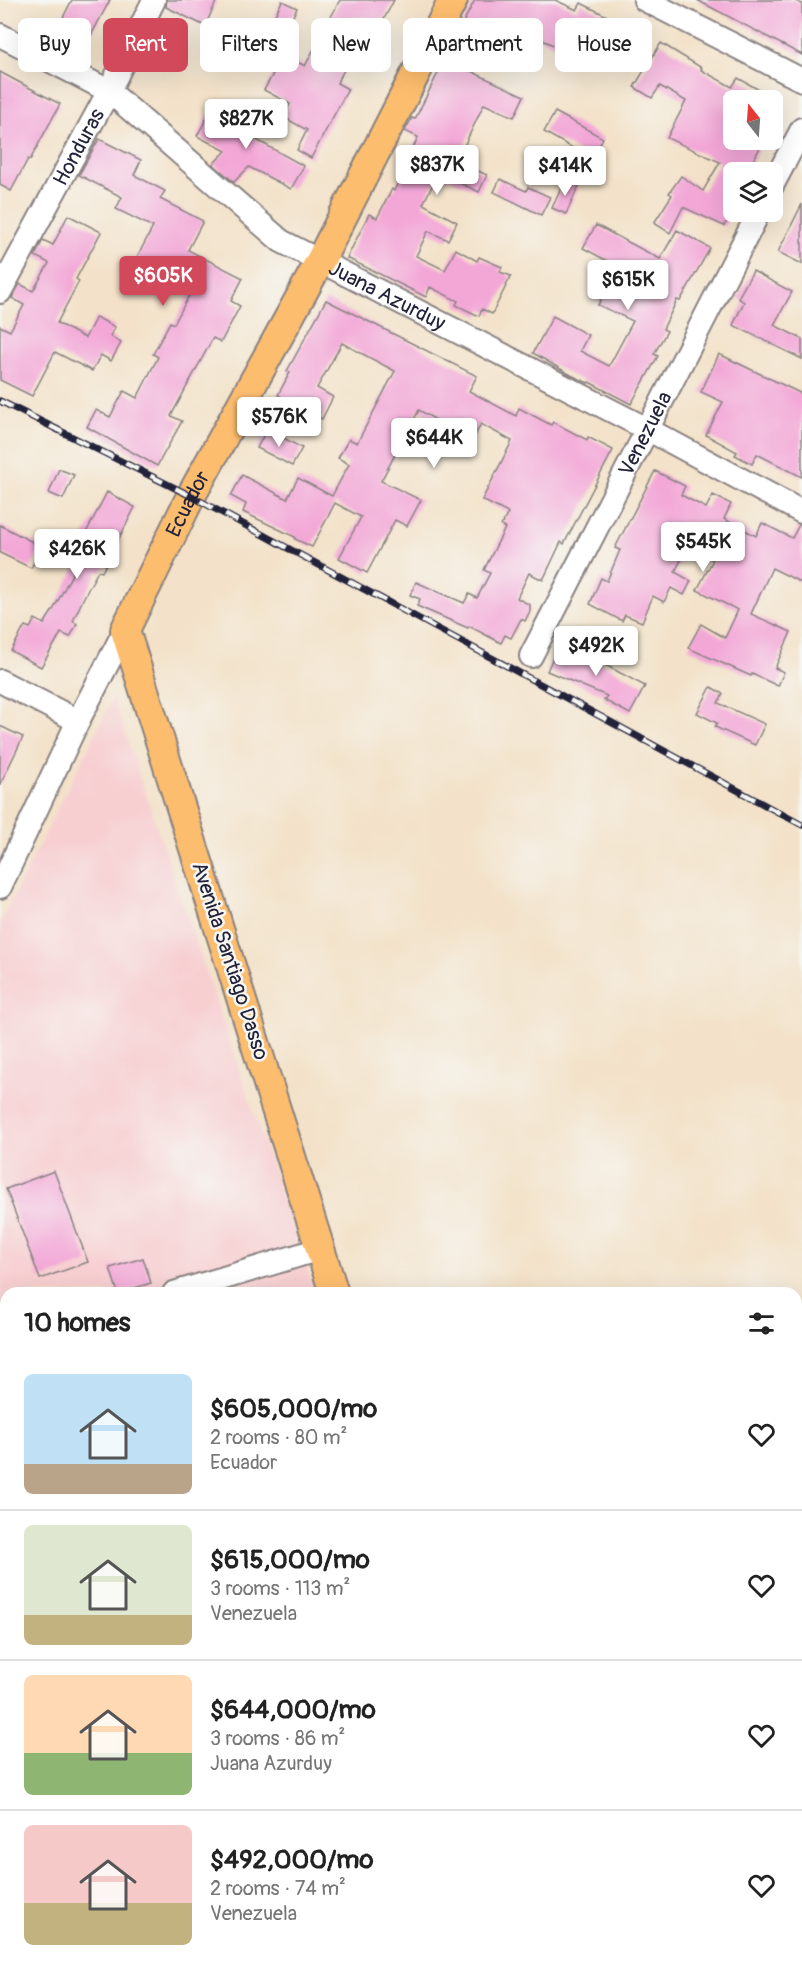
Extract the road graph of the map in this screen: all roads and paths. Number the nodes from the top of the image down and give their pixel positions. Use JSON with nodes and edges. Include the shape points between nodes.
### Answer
{"nodes":[{"id":1,"x":154,"y":0,"type":"edge"},
{"id":2,"x":453,"y":0,"type":"edge"},
{"id":3,"x":645,"y":0,"type":"edge"},
{"id":4,"x":0,"y":35,"type":"edge"},
{"id":5,"x":802,"y":80,"type":"edge"},
{"id":6,"x":109,"y":91,"type":"junction"},
{"id":7,"x":802,"y":129,"type":"edge"},
{"id":8,"x":783,"y":165,"type":"edge"},
{"id":9,"x":754,"y":222,"type":"edge"},
{"id":10,"x":320,"y":261,"type":"junction"},
{"id":11,"x":0,"y":292,"type":"edge"},
{"id":12,"x":648,"y":429,"type":"junction"},
{"id":13,"x":802,"y":512,"type":"edge"},
{"id":14,"x":125,"y":630,"type":"junction"},
{"id":15,"x":531,"y":656,"type":"dead end"},
{"id":16,"x":0,"y":681,"type":"edge"},
{"id":17,"x":78,"y":721,"type":"junction"},
{"id":18,"x":0,"y":887,"type":"edge"},
{"id":19,"x":320,"y":1249,"type":"junction"},
{"id":20,"x":194,"y":1287,"type":"edge"},
{"id":21,"x":332,"y":1287,"type":"edge"}],
"edges":[{"from":1,"to":6,"type":"street","name":"Honduras"},
{"from":2,"to":10,"type":"main road","name":"Ecuador"},
{"from":3,"to":5,"type":"street"},
{"from":4,"to":6,"type":"street","name":"Juana Azurduy"},
{"from":6,"to":10,"type":"street","name":"Juana Azurduy","via":[[281,240]]},
{"from":6,"to":11,"type":"street","name":"Honduras"},
{"from":7,"to":8,"type":"street"},
{"from":9,"to":12,"type":"street","name":"Venezuela"},
{"from":10,"to":12,"type":"street","name":"Juana Azurduy"},
{"from":10,"to":14,"type":"main road","name":"Ecuador","via":[[191,496]]},
{"from":12,"to":13,"type":"street","name":"Juana Azurduy"},
{"from":12,"to":15,"type":"street","name":"Venezuela"},
{"from":14,"to":17,"type":"street","name":"Ecuador"},
{"from":14,"to":19,"type":"main road","name":"Avenida Santiago Dasso"},
{"from":16,"to":17,"type":"street"},
{"from":17,"to":18,"type":"street","name":"Ecuador"},
{"from":19,"to":20,"type":"street"},
{"from":19,"to":21,"type":"main road","name":"Avenida Santiago Dasso"}]}
